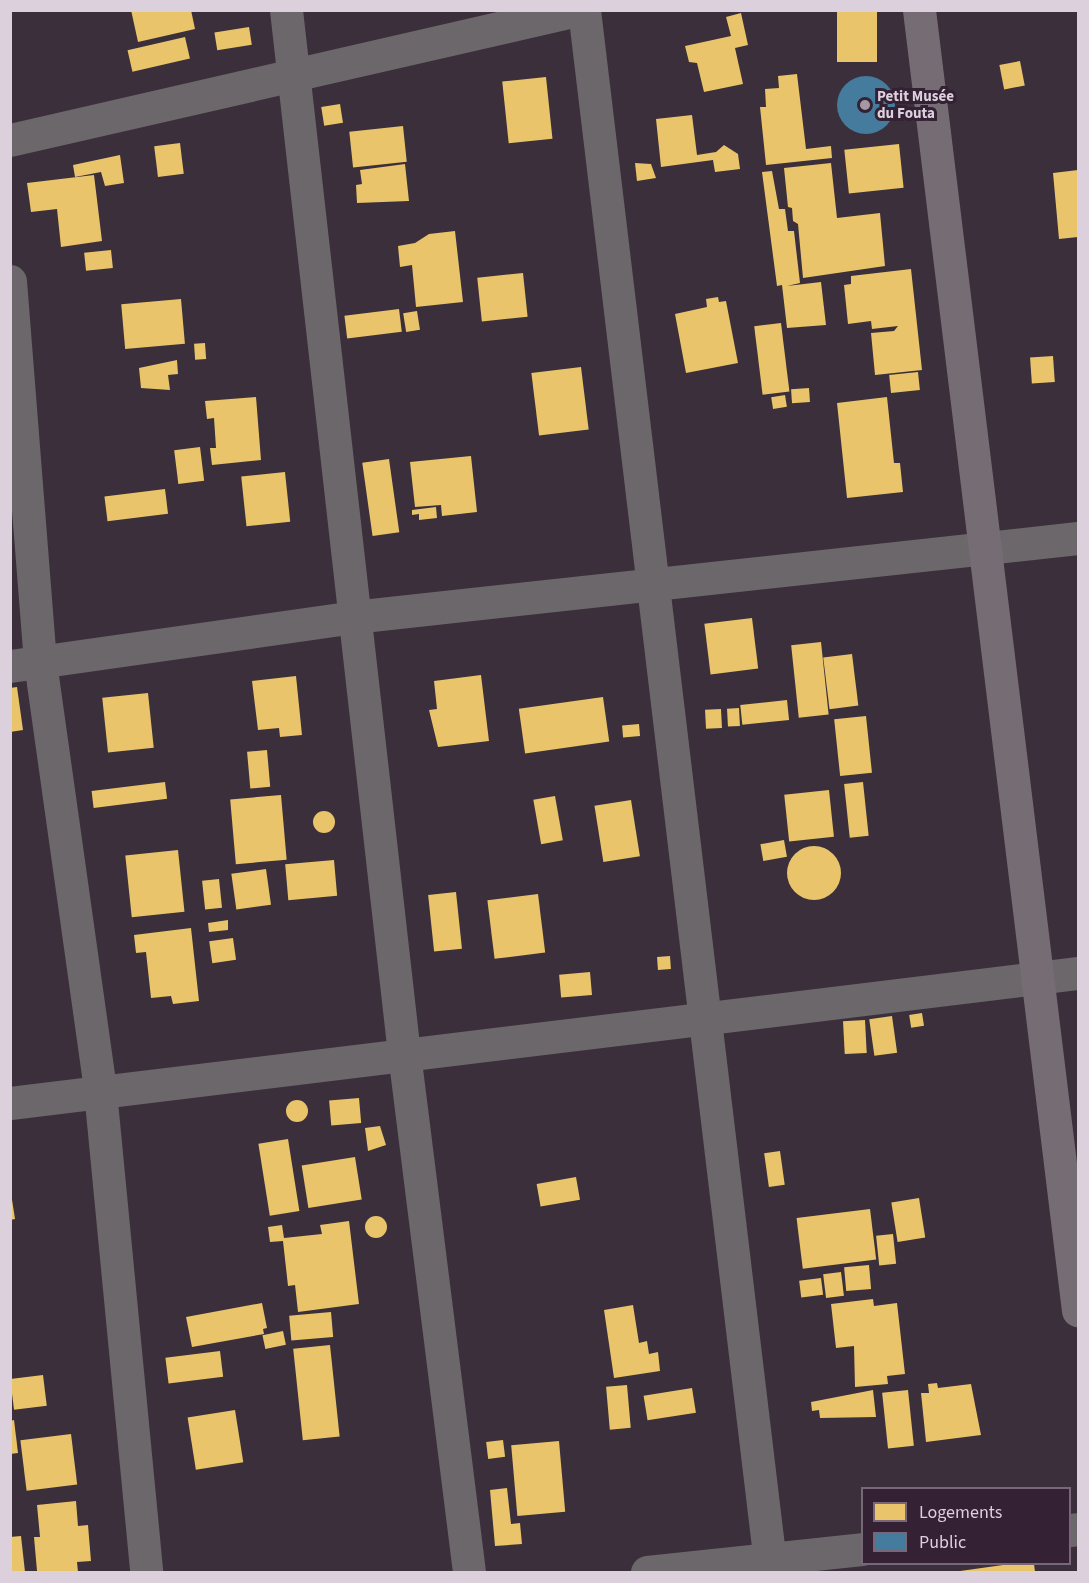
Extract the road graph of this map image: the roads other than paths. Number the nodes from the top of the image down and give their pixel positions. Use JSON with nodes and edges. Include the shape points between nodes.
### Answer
{"nodes":[{"id":1,"x":286,"y":10,"type":"edge"},
{"id":2,"x":577,"y":10,"type":"edge"},
{"id":3,"x":584,"y":10,"type":"edge"},
{"id":4,"x":919,"y":10,"type":"edge"},
{"id":5,"x":296,"y":75,"type":"junction"},
{"id":6,"x":10,"y":140,"type":"edge"},
{"id":7,"x":10,"y":282,"type":"edge"},
{"id":8,"x":1078,"y":538,"type":"edge"},
{"id":9,"x":983,"y":549,"type":"junction"},
{"id":10,"x":652,"y":582,"type":"junction"},
{"id":11,"x":353,"y":617,"type":"junction"},
{"id":12,"x":25,"y":664,"type":"edge"},
{"id":13,"x":1078,"y":973,"type":"edge"},
{"id":14,"x":1041,"y":978,"type":"junction"},
{"id":15,"x":705,"y":1019,"type":"junction"},
{"id":16,"x":404,"y":1053,"type":"junction"},
{"id":17,"x":99,"y":1091,"type":"junction"},
{"id":18,"x":10,"y":1103,"type":"edge"},
{"id":19,"x":1078,"y":1310,"type":"edge"},
{"id":20,"x":861,"y":1549,"type":"edge"},
{"id":21,"x":770,"y":1565,"type":"edge"},
{"id":22,"x":146,"y":1572,"type":"edge"},
{"id":23,"x":470,"y":1572,"type":"edge"},
{"id":24,"x":647,"y":1572,"type":"edge"}],
"edges":[{"from":1,"to":5,"type":"street"},
{"from":2,"to":5,"type":"street"},
{"from":3,"to":10,"type":"street"},
{"from":4,"to":9,"type":"highway"},
{"from":5,"to":6,"type":"street"},
{"from":5,"to":11,"type":"street"},
{"from":7,"to":12,"type":"street"},
{"from":8,"to":9,"type":"street"},
{"from":9,"to":10,"type":"street"},
{"from":9,"to":14,"type":"highway"},
{"from":10,"to":11,"type":"street"},
{"from":10,"to":15,"type":"street"},
{"from":11,"to":12,"type":"street"},
{"from":11,"to":16,"type":"street"},
{"from":12,"to":17,"type":"street"},
{"from":13,"to":14,"type":"street"},
{"from":14,"to":15,"type":"street"},
{"from":14,"to":19,"type":"highway"},
{"from":15,"to":16,"type":"street"},
{"from":15,"to":21,"type":"street"},
{"from":16,"to":17,"type":"street"},
{"from":16,"to":23,"type":"street"},
{"from":17,"to":18,"type":"street"},
{"from":17,"to":22,"type":"street"},
{"from":20,"to":21,"type":"street"},
{"from":21,"to":24,"type":"street"}]}
